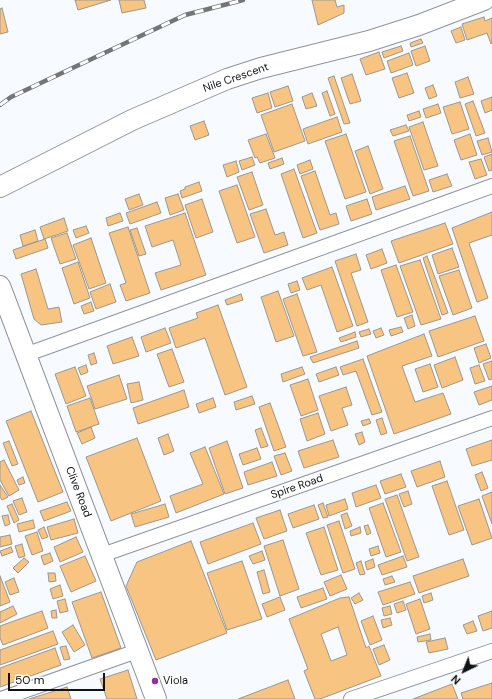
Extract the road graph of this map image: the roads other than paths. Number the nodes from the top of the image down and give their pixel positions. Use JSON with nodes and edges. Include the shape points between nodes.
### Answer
{"nodes":[{"id":1,"x":484,"y":0,"type":"edge"},
{"id":2,"x":492,"y":186,"type":"edge"},
{"id":3,"x":3,"y":188,"type":"edge"},
{"id":4,"x":0,"y":286,"type":"edge"},
{"id":5,"x":25,"y":355,"type":"junction"},
{"id":6,"x":492,"y":418,"type":"edge"},
{"id":7,"x":102,"y":555,"type":"junction"},
{"id":8,"x":137,"y":651,"type":"junction"},
{"id":9,"x":492,"y":651,"type":"edge"},
{"id":10,"x":2,"y":699,"type":"edge"},
{"id":11,"x":156,"y":699,"type":"edge"},
{"id":12,"x":351,"y":699,"type":"edge"}],
"edges":[{"from":1,"to":3,"type":"street","name":"Nile Crescent","via":[[369,41],[227,79],[63,153]]},
{"from":2,"to":5,"type":"street"},
{"from":4,"to":5,"type":"street","name":"Clive Road"},
{"from":5,"to":7,"type":"street","name":"Clive Road"},
{"from":6,"to":7,"type":"street","name":"Spire Road"},
{"from":7,"to":8,"type":"street","name":"Clive Road"},
{"from":8,"to":10,"type":"street"},
{"from":8,"to":11,"type":"street","name":"Clive Road"},
{"from":9,"to":12,"type":"street"}]}
